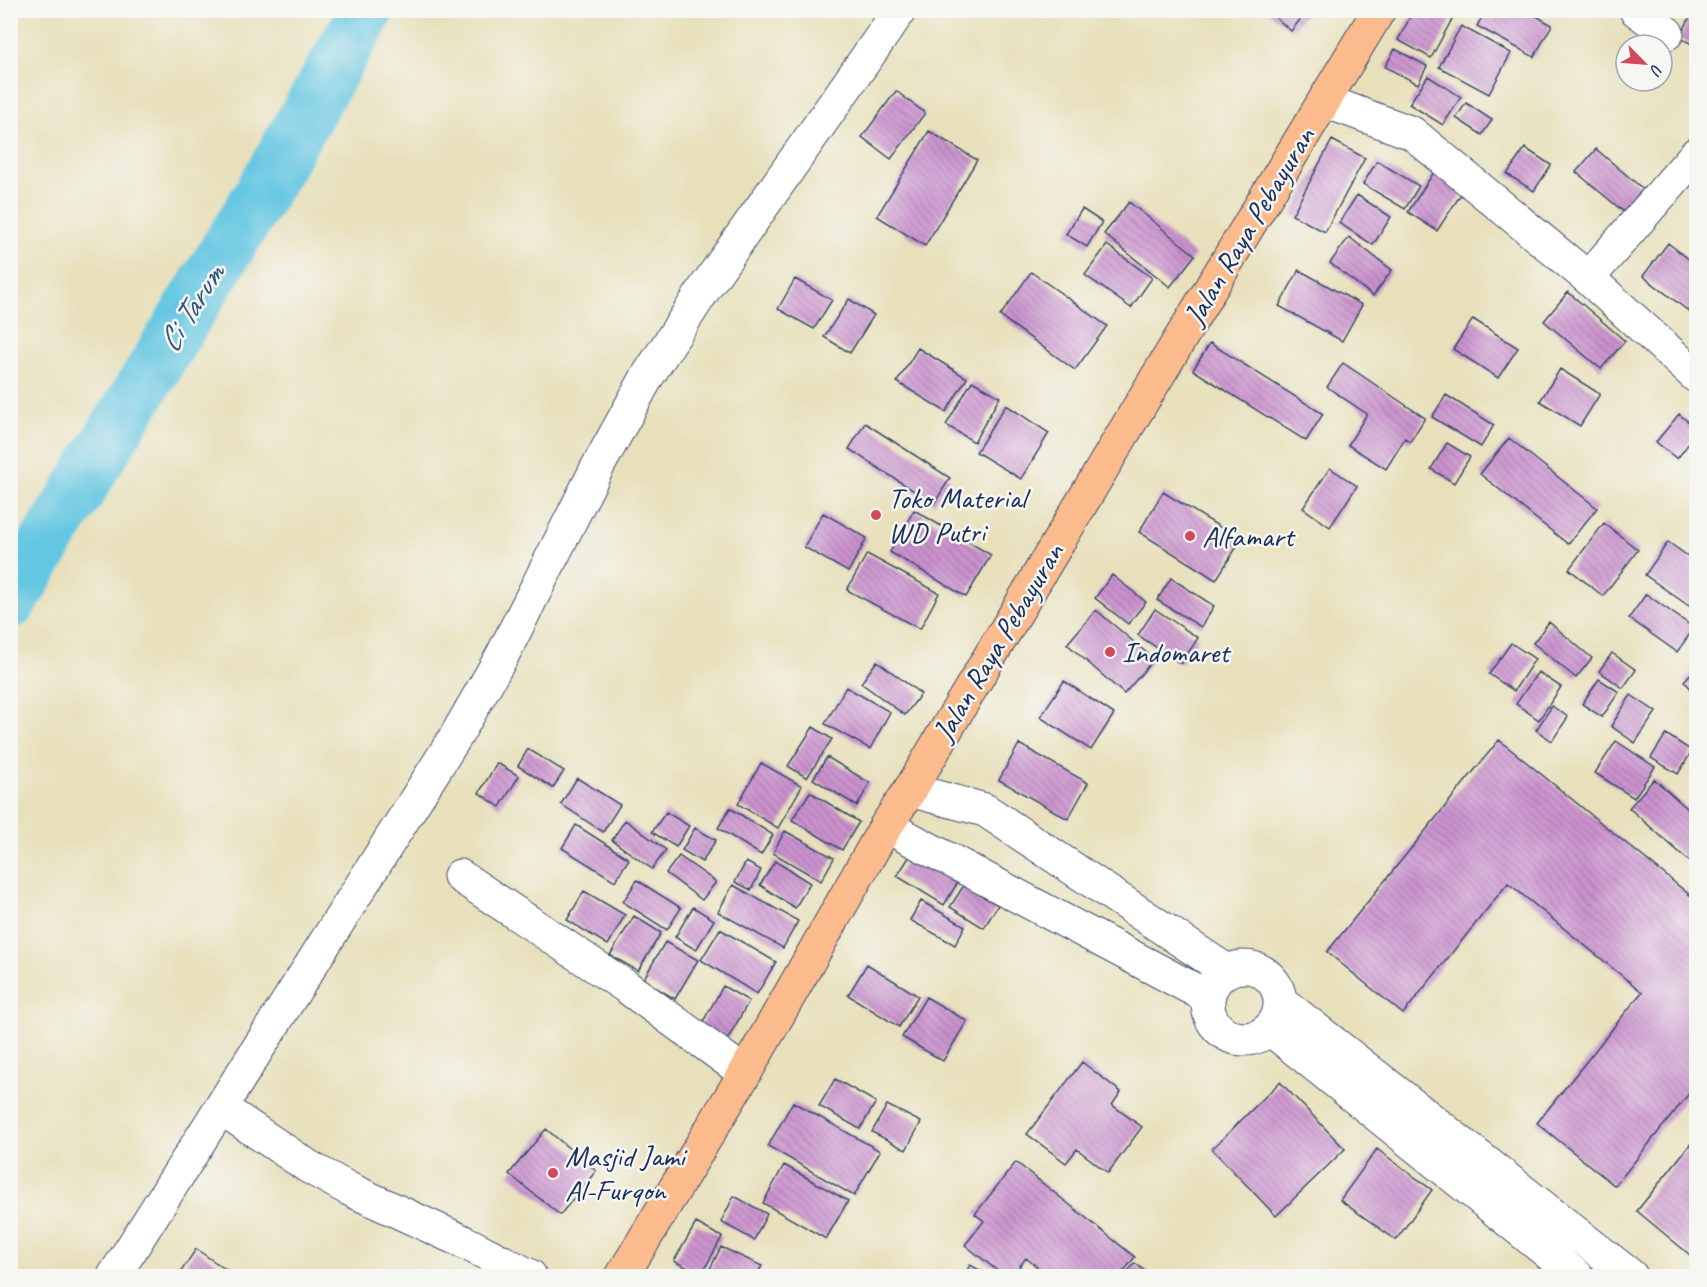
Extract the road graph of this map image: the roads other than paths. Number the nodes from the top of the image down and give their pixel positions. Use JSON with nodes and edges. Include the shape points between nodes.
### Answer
{"nodes":[{"id":1,"x":900,"y":10,"type":"edge"},
{"id":2,"x":1379,"y":10,"type":"edge"},
{"id":3,"x":1636,"y":10,"type":"edge"},
{"id":4,"x":1667,"y":33,"type":"dead end"},
{"id":5,"x":1325,"y":101,"type":"junction"},
{"id":6,"x":1696,"y":154,"type":"edge"},
{"id":7,"x":1588,"y":278,"type":"junction"},
{"id":8,"x":1696,"y":376,"type":"edge"},
{"id":9,"x":910,"y":790,"type":"junction"},
{"id":10,"x":886,"y":826,"type":"junction"},
{"id":11,"x":460,"y":876,"type":"dead end"},
{"id":12,"x":1217,"y":984,"type":"junction"},
{"id":13,"x":1275,"y":1015,"type":"junction"},
{"id":14,"x":745,"y":1073,"type":"junction"},
{"id":15,"x":220,"y":1108,"type":"junction"},
{"id":16,"x":114,"y":1276,"type":"edge"},
{"id":17,"x":530,"y":1276,"type":"edge"},
{"id":18,"x":622,"y":1276,"type":"edge"},
{"id":19,"x":1577,"y":1276,"type":"edge"},
{"id":20,"x":1631,"y":1276,"type":"edge"}],
"edges":[{"from":1,"to":15,"type":"street","via":[[647,377],[502,656],[456,736]]},
{"from":2,"to":5,"type":"main road","name":"Jalan Raya Pebayuran"},
{"from":3,"to":4,"type":"street"},
{"from":5,"to":7,"type":"street","via":[[1412,134]]},
{"from":5,"to":9,"type":"main road","name":"Jalan Raya Pebayuran"},
{"from":6,"to":7,"type":"street"},
{"from":7,"to":8,"type":"street"},
{"from":9,"to":10,"type":"main road","name":"Jalan Raya Pebayuran"},
{"from":9,"to":12,"type":"street","via":[[985,810]]},
{"from":10,"to":12,"type":"street"},
{"from":10,"to":14,"type":"main road","name":"Jalan Raya Pebayuran"},
{"from":11,"to":14,"type":"street","via":[[628,988]]},
{"from":12,"to":13,"type":"street","via":[[1244,967],[1262,971],[1278,989]]},
{"from":12,"to":13,"type":"street","via":[[1208,1006],[1213,1023],[1227,1036],[1254,1038]]},
{"from":13,"to":19,"type":"street"},
{"from":13,"to":20,"type":"street"},
{"from":14,"to":18,"type":"main road","name":"Jalan Raya Pebayuran"},
{"from":15,"to":16,"type":"street"},
{"from":15,"to":17,"type":"street","via":[[349,1189]]}]}
